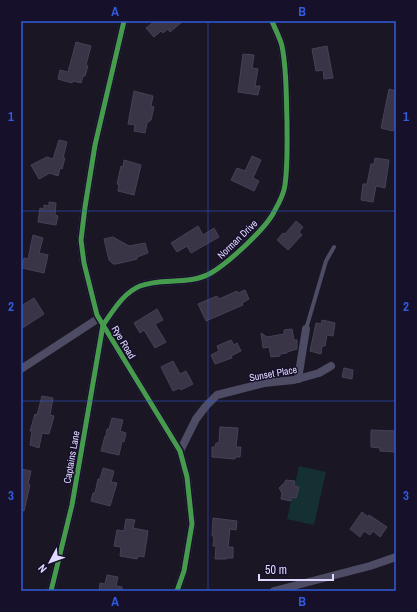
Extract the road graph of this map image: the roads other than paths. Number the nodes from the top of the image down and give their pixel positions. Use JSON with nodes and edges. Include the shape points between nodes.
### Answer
{"nodes":[{"id":1,"x":124,"y":21,"type":"edge"},
{"id":2,"x":272,"y":21,"type":"edge"},
{"id":3,"x":334,"y":247,"type":"dead end"},
{"id":4,"x":101,"y":322,"type":"junction"},
{"id":5,"x":306,"y":329,"type":"joint"},
{"id":6,"x":331,"y":366,"type":"dead end"},
{"id":7,"x":21,"y":369,"type":"edge"},
{"id":8,"x":298,"y":379,"type":"junction"},
{"id":9,"x":180,"y":451,"type":"junction"},
{"id":10,"x":396,"y":557,"type":"edge"},
{"id":11,"x":51,"y":591,"type":"edge"},
{"id":12,"x":177,"y":591,"type":"edge"},
{"id":13,"x":274,"y":591,"type":"edge"}],
"edges":[{"from":1,"to":4,"type":"street","name":"Rye Road","via":[[95,145],[81,240],[84,263]]},
{"from":2,"to":4,"type":"street","name":"Norman Drive","via":[[282,45],[286,73],[285,186],[275,211],[256,236],[210,273],[190,281],[140,286],[127,294]]},
{"from":3,"to":5,"type":"lane","via":[[326,261]]},
{"from":4,"to":7,"type":"street","name":"Norman Drive"},
{"from":4,"to":9,"type":"street","name":"Rye Road"},
{"from":4,"to":11,"type":"street","name":"Captains Lane","via":[[72,505]]},
{"from":5,"to":8,"type":"street"},
{"from":6,"to":8,"type":"street","name":"Sunset Place","via":[[319,373]]},
{"from":8,"to":9,"type":"street","name":"Sunset Place","via":[[264,383],[217,395],[196,419]]},
{"from":9,"to":12,"type":"street","name":"Rye Road","via":[[187,476],[192,524],[184,571]]},
{"from":10,"to":13,"type":"street"}]}
